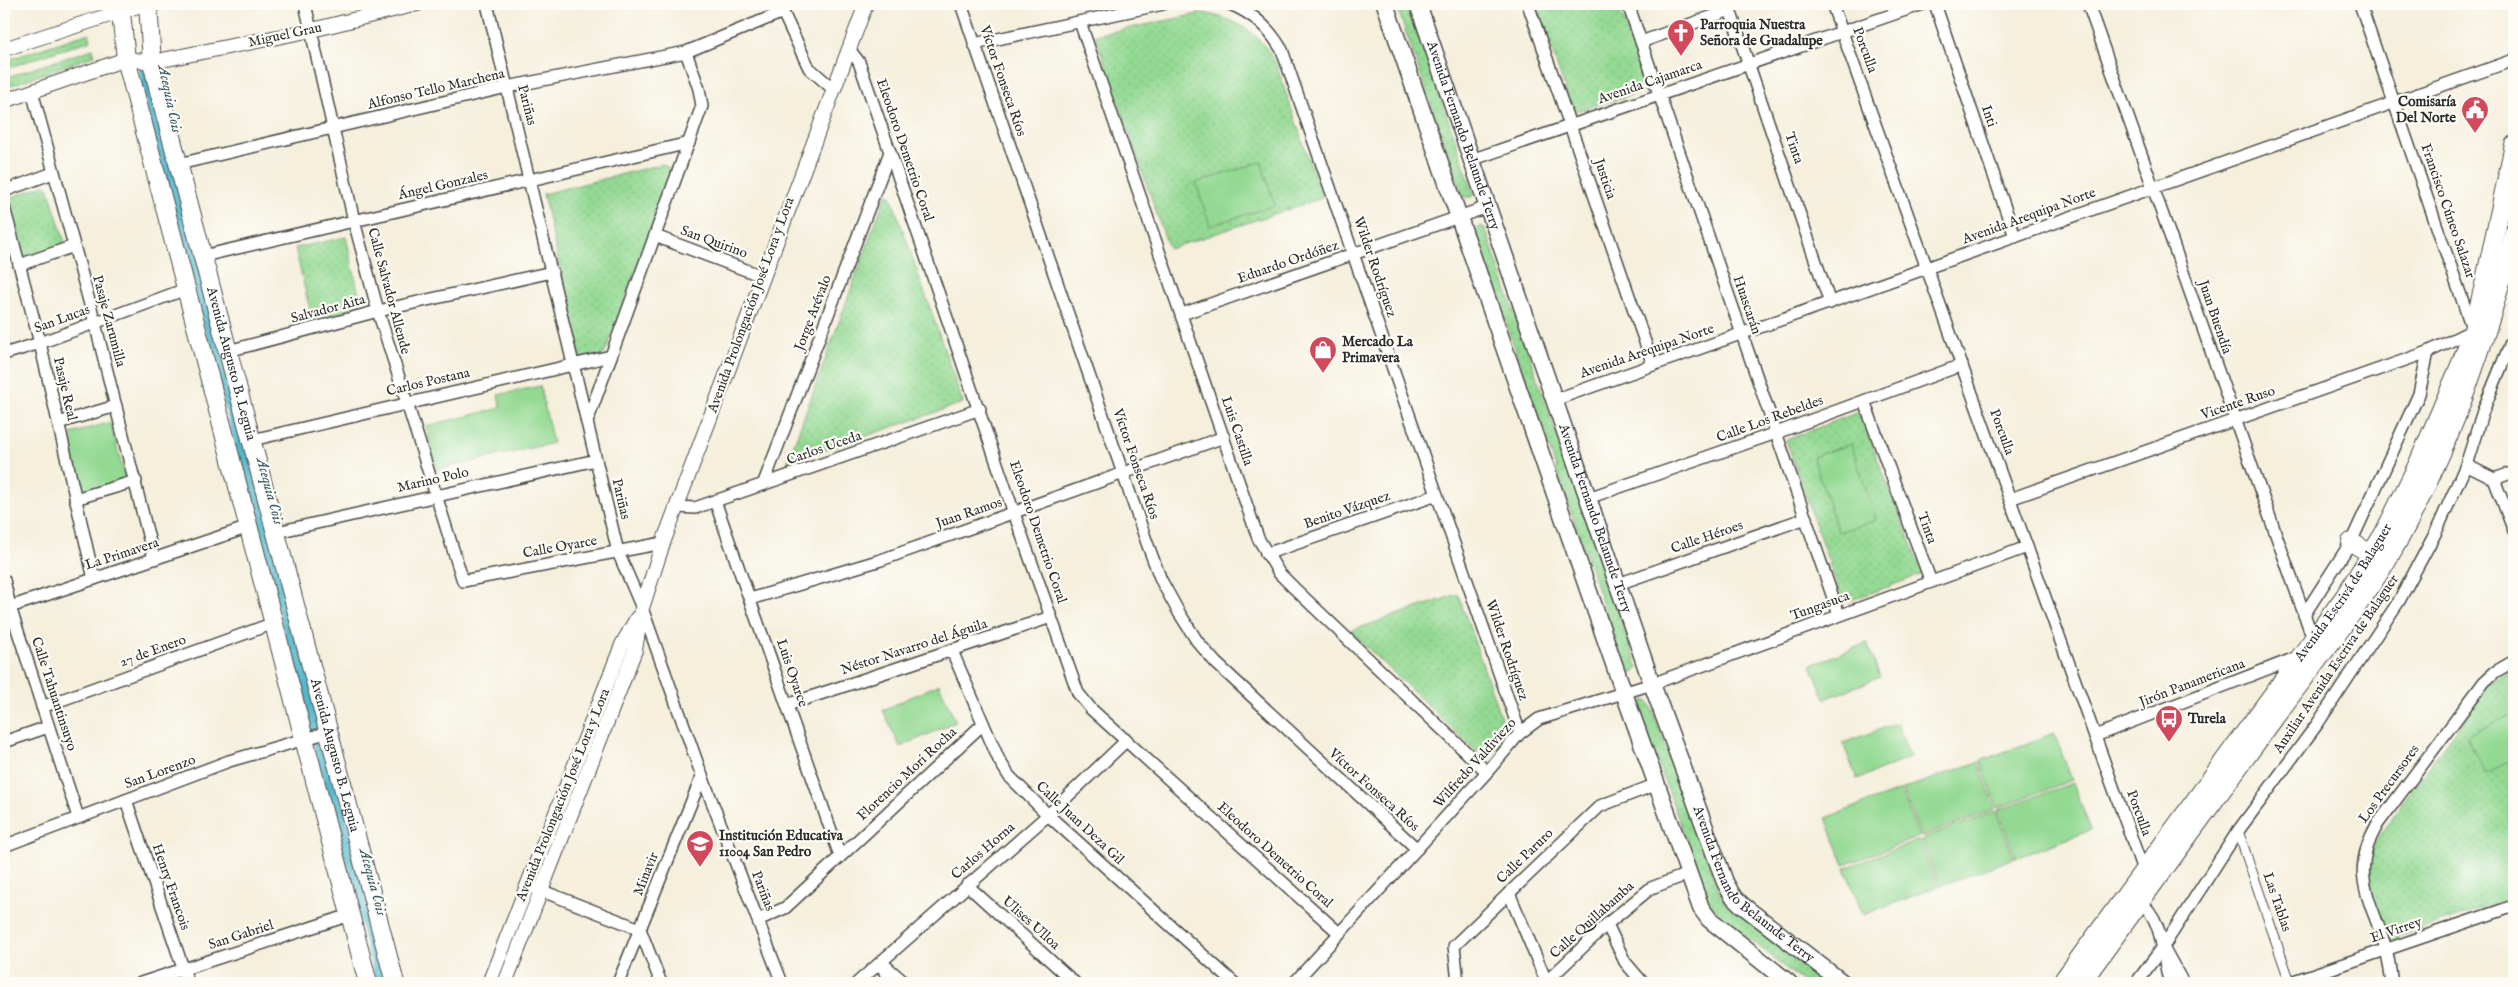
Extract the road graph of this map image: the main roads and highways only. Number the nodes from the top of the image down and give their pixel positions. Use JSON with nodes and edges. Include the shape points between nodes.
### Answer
{"nodes":[{"id":1,"x":148,"y":4,"type":"edge"},
{"id":2,"x":1385,"y":4,"type":"edge"},
{"id":3,"x":1418,"y":4,"type":"edge"},
{"id":4,"x":121,"y":8,"type":"edge"},
{"id":5,"x":2514,"y":145,"type":"edge"},
{"id":6,"x":2514,"y":232,"type":"edge"},
{"id":7,"x":2480,"y":332,"type":"junction"},
{"id":8,"x":2351,"y":542,"type":"road end"},
{"id":9,"x":2371,"y":554,"type":"junction"},
{"id":10,"x":368,"y":983,"type":"edge"},
{"id":11,"x":395,"y":983,"type":"edge"},
{"id":12,"x":1789,"y":983,"type":"edge"},
{"id":13,"x":1843,"y":983,"type":"edge"},
{"id":14,"x":2061,"y":983,"type":"edge"},
{"id":15,"x":2081,"y":983,"type":"edge"}],
"edges":[{"from":1,"to":11,"type":"main road","name":"Avenida Augusto B. Leguia","via":[[152,62]]},
{"from":2,"to":12,"type":"main road","via":[[1701,908],[1709,920]]},
{"from":3,"to":13,"type":"main road","name":"Avenida Fernando Belaunde Terry","via":[[1652,684],[1732,895]]},
{"from":4,"to":10,"type":"main road","name":"Avenida Augusto B. Leguia","via":[[127,59]]},
{"from":5,"to":7,"type":"main road","name":"Avenida Escrivá de Balaguer"},
{"from":6,"to":7,"type":"main road","name":"Avenida Escrivá de Balaguer","via":[[2500,293]]},
{"from":7,"to":9,"type":"main road","name":"Avenida Escrivá de Balaguer","via":[[2417,466]]},
{"from":7,"to":15,"type":"main road","name":"Avenida Escrivá de Balaguer","via":[[2476,367],[2441,454],[2400,537],[2355,609]]},
{"from":8,"to":9,"type":"main road"},
{"from":9,"to":14,"type":"main road","name":"Avenida Escrivá de Balaguer","via":[[2300,657]]}]}
